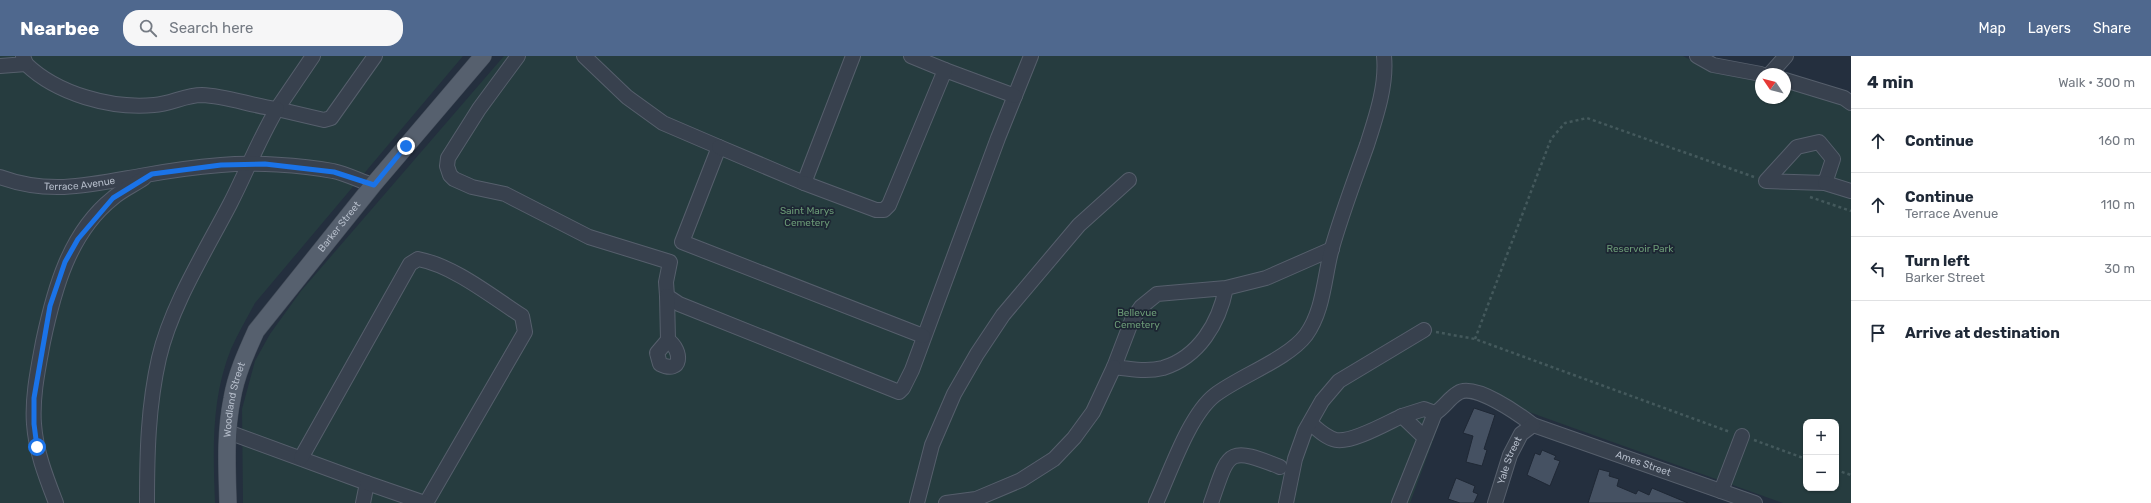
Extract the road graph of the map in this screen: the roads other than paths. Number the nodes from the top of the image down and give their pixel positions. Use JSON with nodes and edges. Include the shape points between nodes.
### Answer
{"nodes":[{"id":1,"x":314,"y":56,"type":"edge"},
{"id":2,"x":375,"y":56,"type":"edge"},
{"id":3,"x":483,"y":56,"type":"edge"},
{"id":4,"x":518,"y":56,"type":"edge"},
{"id":5,"x":584,"y":56,"type":"edge"},
{"id":6,"x":853,"y":56,"type":"edge"},
{"id":7,"x":911,"y":56,"type":"edge"},
{"id":8,"x":1031,"y":56,"type":"edge"},
{"id":9,"x":1384,"y":56,"type":"edge"},
{"id":10,"x":1697,"y":56,"type":"edge"},
{"id":11,"x":1786,"y":56,"type":"edge"},
{"id":12,"x":24,"y":60,"type":"edge"},
{"id":13,"x":0,"y":66,"type":"edge"},
{"id":14,"x":1775,"y":68,"type":"edge"},
{"id":15,"x":945,"y":70,"type":"junction"},
{"id":16,"x":1755,"y":73,"type":"edge"},
{"id":17,"x":1791,"y":82,"type":"edge"},
{"id":18,"x":1015,"y":96,"type":"junction"},
{"id":19,"x":1851,"y":103,"type":"edge"},
{"id":20,"x":277,"y":109,"type":"junction"},
{"id":21,"x":719,"y":147,"type":"junction"},
{"id":22,"x":251,"y":164,"type":"junction"},
{"id":23,"x":152,"y":174,"type":"junction"},
{"id":24,"x":0,"y":177,"type":"edge"},
{"id":25,"x":1129,"y":180,"type":"dead end"},
{"id":26,"x":804,"y":182,"type":"junction"},
{"id":27,"x":1826,"y":183,"type":"junction"},
{"id":28,"x":374,"y":185,"type":"junction"},
{"id":29,"x":1851,"y":191,"type":"edge"},
{"id":30,"x":682,"y":242,"type":"junction"},
{"id":31,"x":1332,"y":249,"type":"junction"},
{"id":32,"x":670,"y":262,"type":"junction"},
{"id":33,"x":1226,"y":288,"type":"junction"},
{"id":34,"x":667,"y":296,"type":"junction"},
{"id":35,"x":274,"y":306,"type":"joint"},
{"id":36,"x":1424,"y":330,"type":"road end"},
{"id":37,"x":923,"y":336,"type":"junction"},
{"id":38,"x":668,"y":340,"type":"dead end"},
{"id":39,"x":1114,"y":367,"type":"junction"},
{"id":40,"x":1435,"y":414,"type":"junction"},
{"id":41,"x":1402,"y":416,"type":"junction"},
{"id":42,"x":1310,"y":423,"type":"junction"},
{"id":43,"x":1533,"y":424,"type":"junction"},
{"id":44,"x":228,"y":432,"type":"junction"},
{"id":45,"x":1742,"y":436,"type":"road end"},
{"id":46,"x":1424,"y":438,"type":"junction"},
{"id":47,"x":301,"y":458,"type":"junction"},
{"id":48,"x":1280,"y":466,"type":"dead end"},
{"id":49,"x":367,"y":483,"type":"junction"},
{"id":50,"x":1721,"y":491,"type":"junction"},
{"id":51,"x":56,"y":503,"type":"edge"},
{"id":52,"x":147,"y":503,"type":"edge"},
{"id":53,"x":228,"y":503,"type":"edge"},
{"id":54,"x":363,"y":503,"type":"edge"},
{"id":55,"x":425,"y":503,"type":"edge"},
{"id":56,"x":917,"y":503,"type":"edge"},
{"id":57,"x":946,"y":503,"type":"edge"},
{"id":58,"x":1156,"y":503,"type":"edge"},
{"id":59,"x":1211,"y":503,"type":"edge"},
{"id":60,"x":1286,"y":503,"type":"edge"},
{"id":61,"x":1399,"y":503,"type":"edge"},
{"id":62,"x":1495,"y":503,"type":"edge"},
{"id":63,"x":1755,"y":503,"type":"edge"}],
"edges":[{"from":1,"to":20,"type":"street"},
{"from":2,"to":20,"type":"street","via":[[331,118],[324,120]]},
{"from":3,"to":28,"type":"main road","name":"Barker Street"},
{"from":4,"to":32,"type":"street","via":[[479,109],[448,158],[450,175],[454,180],[472,187],[505,194],[589,237]]},
{"from":5,"to":21,"type":"street","via":[[627,97],[663,123]]},
{"from":6,"to":26,"type":"street"},
{"from":7,"to":15,"type":"street"},
{"from":8,"to":18,"type":"street"},
{"from":9,"to":31,"type":"street","via":[[1386,69],[1376,117]]},
{"from":10,"to":16,"type":"street","via":[[1713,65]]},
{"from":11,"to":14,"type":"street"},
{"from":12,"to":13,"type":"street"},
{"from":12,"to":20,"type":"street","via":[[37,74],[51,82],[82,95],[106,101],[154,105],[201,95]]},
{"from":15,"to":18,"type":"street"},
{"from":15,"to":26,"type":"street","via":[[894,195],[884,210],[876,210]]},
{"from":17,"to":19,"type":"street","via":[[1844,98]]},
{"from":18,"to":37,"type":"street"},
{"from":20,"to":22,"type":"street","via":[[263,133]]},
{"from":21,"to":26,"type":"street"},
{"from":21,"to":30,"type":"street"},
{"from":22,"to":23,"type":"street","name":"Terrace Avenue","via":[[221,165]]},
{"from":22,"to":28,"type":"street","name":"Terrace Avenue","via":[[334,172]]},
{"from":22,"to":52,"type":"street","via":[[183,295],[159,357],[149,411]]},
{"from":23,"to":24,"type":"street","name":"Terrace Avenue","via":[[70,188],[43,188],[18,184]]},
{"from":23,"to":51,"type":"street","via":[[113,198],[78,239],[65,262],[50,306],[34,398],[34,424],[37,447]]},
{"from":25,"to":56,"type":"street","via":[[1080,225],[1004,315],[976,354],[954,394],[932,445]]},
{"from":27,"to":27,"type":"street","via":[[1833,159],[1819,142],[1797,147],[1766,181]]},
{"from":27,"to":29,"type":"street"},
{"from":28,"to":35,"type":"main road","name":"Barker Street"},
{"from":30,"to":32,"type":"street"},
{"from":30,"to":37,"type":"street"},
{"from":31,"to":33,"type":"street","via":[[1266,278]]},
{"from":31,"to":58,"type":"street","via":[[1315,320],[1305,336],[1288,351],[1215,395],[1202,408]]},
{"from":32,"to":34,"type":"street","via":[[666,282]]},
{"from":33,"to":39,"type":"street","via":[[1157,294],[1141,307],[1132,320]]},
{"from":33,"to":39,"type":"street","via":[[1222,309],[1201,345],[1178,361],[1162,368],[1142,370]]},
{"from":34,"to":37,"type":"street","via":[[679,304],[899,392],[912,370]]},
{"from":34,"to":38,"type":"street"},
{"from":35,"to":44,"type":"main road","name":"Woodland Street","via":[[256,331],[244,358],[232,399]]},
{"from":36,"to":42,"type":"street","via":[[1339,381],[1322,401]]},
{"from":39,"to":57,"type":"street","via":[[1093,412],[1054,459],[1021,480],[976,499]]},
{"from":40,"to":41,"type":"street","via":[[1424,409]]},
{"from":40,"to":43,"type":"street","name":"Ames Street","via":[[1458,393],[1466,390],[1513,409]]},
{"from":40,"to":46,"type":"street"},
{"from":41,"to":42,"type":"street","via":[[1349,439],[1336,440],[1320,432]]},
{"from":41,"to":46,"type":"street"},
{"from":42,"to":60,"type":"street","via":[[1295,458]]},
{"from":43,"to":50,"type":"street","name":"Ames Street"},
{"from":43,"to":62,"type":"street","name":"Yale Street","via":[[1521,434],[1510,455]]},
{"from":44,"to":47,"type":"street"},
{"from":44,"to":53,"type":"main road","name":"Woodland Street"},
{"from":45,"to":50,"type":"street"},
{"from":46,"to":61,"type":"street"},
{"from":47,"to":49,"type":"street"},
{"from":47,"to":55,"type":"street","via":[[410,264],[418,259],[434,262],[522,316],[525,332]]},
{"from":48,"to":59,"type":"street","via":[[1250,454],[1237,454],[1230,458],[1222,472]]},
{"from":49,"to":54,"type":"street"},
{"from":49,"to":55,"type":"street"},
{"from":50,"to":63,"type":"street","name":"Ames Street"}]}
